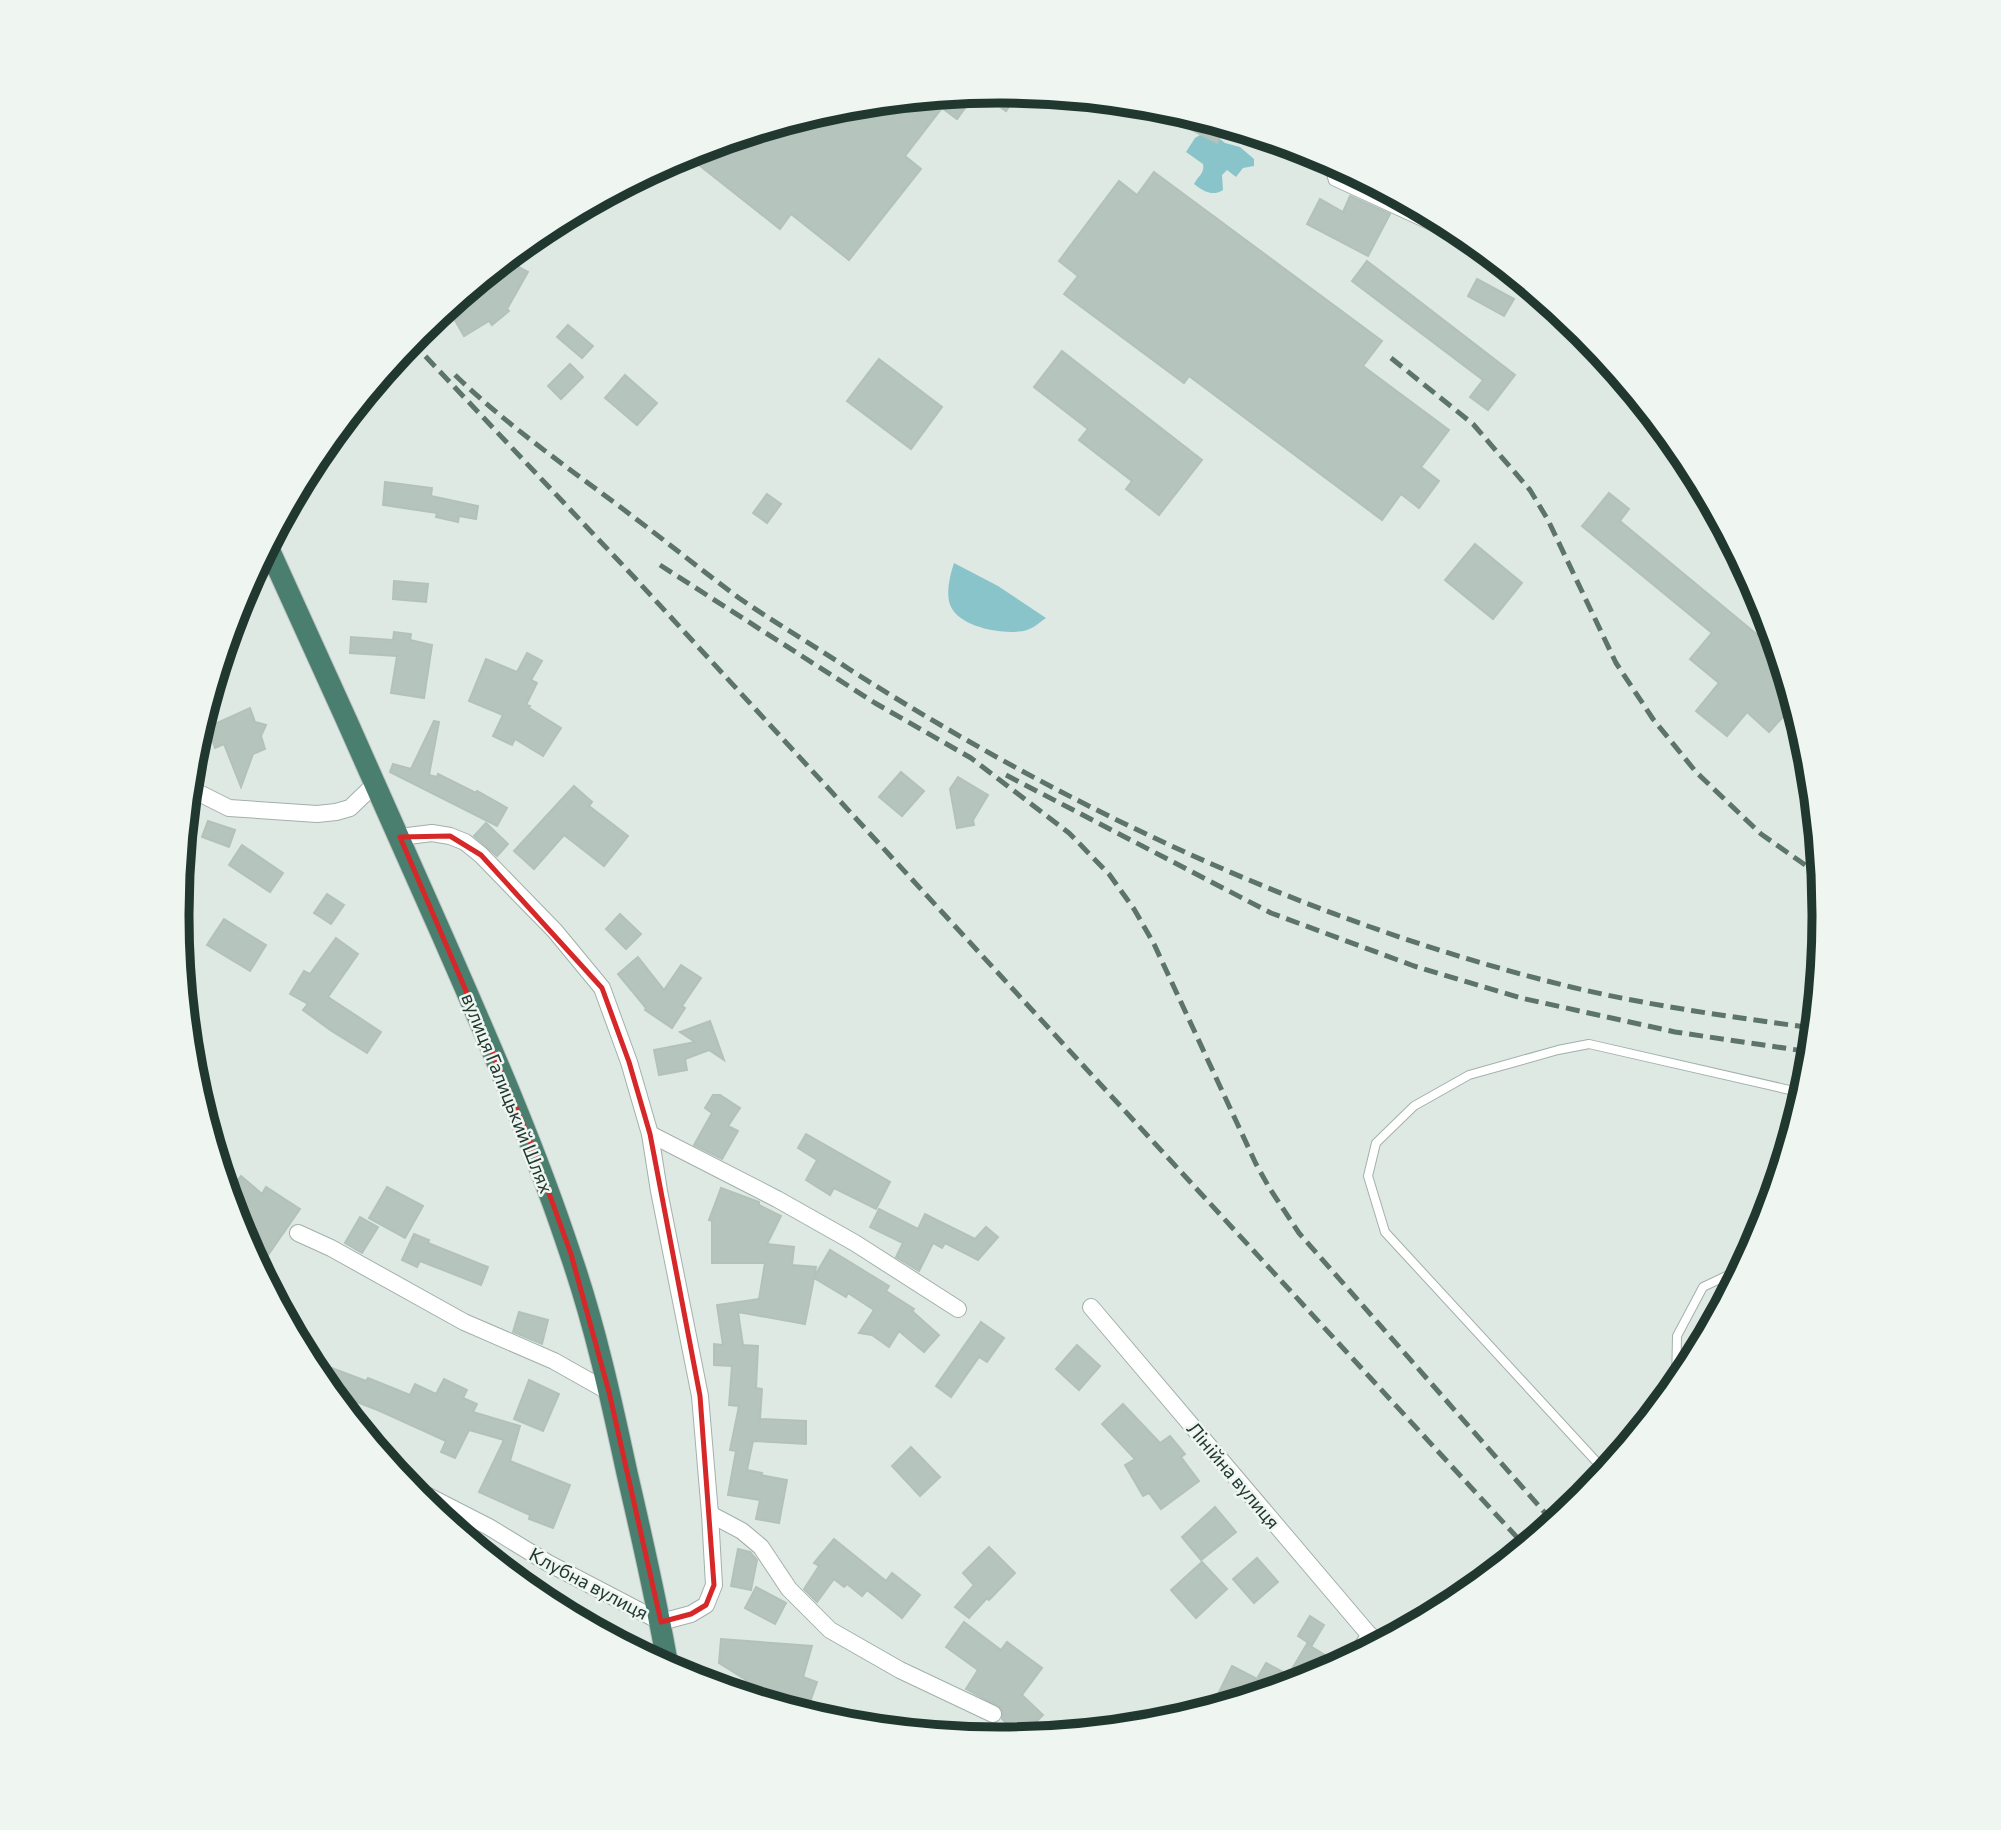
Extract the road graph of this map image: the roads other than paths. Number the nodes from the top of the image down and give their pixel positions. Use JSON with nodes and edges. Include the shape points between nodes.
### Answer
{"nodes":[{"id":1,"x":1331,"y":174,"type":"edge"},
{"id":2,"x":1422,"y":222,"type":"edge"},
{"id":3,"x":272,"y":556,"type":"edge"},
{"id":4,"x":376,"y":783,"type":"junction"},
{"id":5,"x":199,"y":793,"type":"edge"},
{"id":6,"x":400,"y":837,"type":"junction"},
{"id":7,"x":1793,"y":1091,"type":"edge"},
{"id":8,"x":650,"y":1134,"type":"junction"},
{"id":9,"x":298,"y":1233,"type":"dead end"},
{"id":10,"x":1728,"y":1275,"type":"edge"},
{"id":11,"x":1091,"y":1307,"type":"dead end"},
{"id":12,"x":958,"y":1308,"type":"dead end"},
{"id":13,"x":1676,"y":1364,"type":"edge"},
{"id":14,"x":609,"y":1392,"type":"junction"},
{"id":15,"x":1598,"y":1464,"type":"edge"},
{"id":16,"x":441,"y":1503,"type":"edge"},
{"id":17,"x":710,"y":1514,"type":"junction"},
{"id":18,"x":660,"y":1622,"type":"junction"},
{"id":19,"x":1371,"y":1637,"type":"edge"},
{"id":20,"x":666,"y":1654,"type":"edge"},
{"id":21,"x":993,"y":1714,"type":"dead end"}],
"edges":[{"from":1,"to":2,"type":"lane","via":[[1333,181]]},
{"from":3,"to":4,"type":"highway","name":"вулиця Галицький Шлях"},
{"from":4,"to":5,"type":"street","via":[[350,807],[317,814],[229,807]]},
{"from":4,"to":6,"type":"highway","name":"вулиця Галицький Шлях"},
{"from":6,"to":8,"type":"street","via":[[432,833],[465,842],[555,931],[602,988]]},
{"from":6,"to":14,"type":"highway","name":"вулиця Галицький Шлях","via":[[529,1138],[571,1254]]},
{"from":7,"to":15,"type":"lane","via":[[1589,1044],[1469,1075],[1414,1106],[1377,1143],[1368,1176],[1385,1232]]},
{"from":8,"to":12,"type":"street","via":[[844,1236]]},
{"from":8,"to":17,"type":"street","via":[[699,1396]]},
{"from":9,"to":14,"type":"street","via":[[464,1322],[554,1361]]},
{"from":10,"to":13,"type":"lane","via":[[1703,1287],[1677,1336]]},
{"from":11,"to":19,"type":"street","name":"Лінійна вулиця"},
{"from":14,"to":18,"type":"highway","name":"вулиця Галицький Шлях"},
{"from":16,"to":18,"type":"street","name":"Клубна вулиця"},
{"from":17,"to":18,"type":"street","via":[[714,1585],[706,1605]]},
{"from":17,"to":21,"type":"street","via":[[761,1547],[789,1589],[830,1630]]},
{"from":18,"to":20,"type":"highway","name":"вулиця Галицький Шлях"}]}
